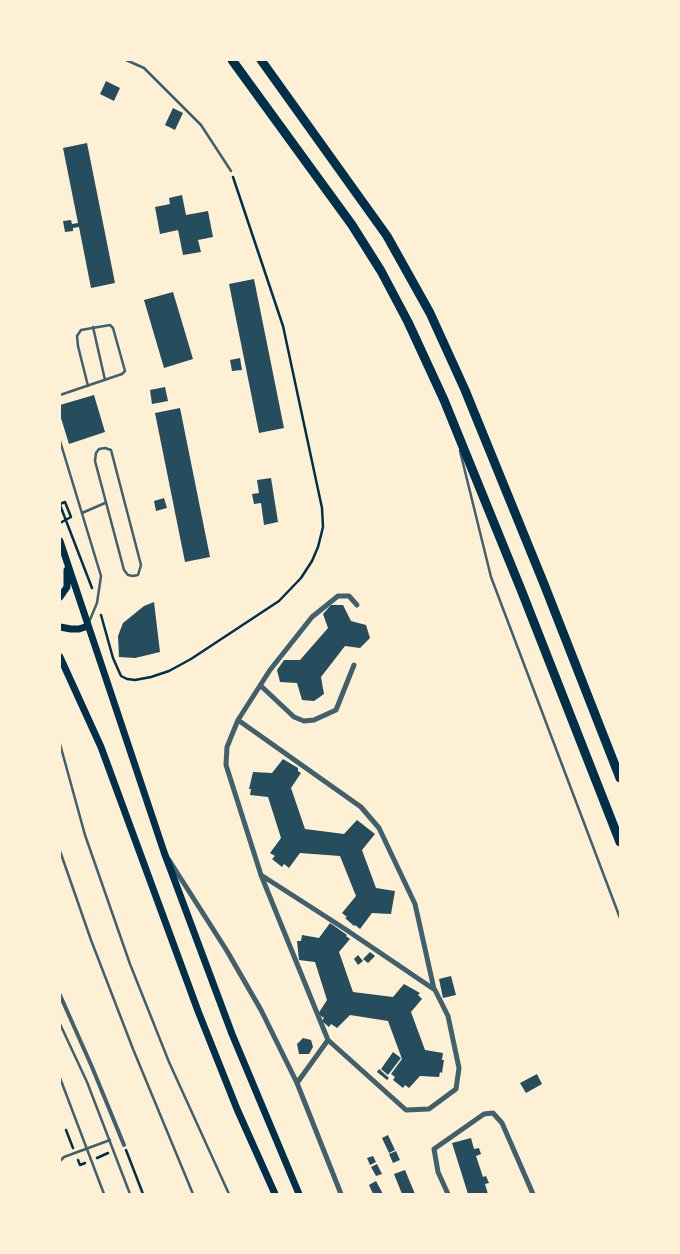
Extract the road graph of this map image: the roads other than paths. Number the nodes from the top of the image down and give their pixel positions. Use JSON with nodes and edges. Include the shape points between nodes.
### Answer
{"nodes":[{"id":1,"x":126,"y":60,"type":"edge"},
{"id":2,"x":232,"y":60,"type":"edge"},
{"id":3,"x":261,"y":60,"type":"edge"},
{"id":4,"x":231,"y":171,"type":"road end"},
{"id":5,"x":93,"y":327,"type":"junction"},
{"id":6,"x":105,"y":380,"type":"junction"},
{"id":7,"x":88,"y":386,"type":"junction"},
{"id":8,"x":60,"y":396,"type":"edge"},
{"id":9,"x":454,"y":425,"type":"junction"},
{"id":10,"x":60,"y":441,"type":"edge"},
{"id":11,"x":105,"y":503,"type":"junction"},
{"id":12,"x":82,"y":513,"type":"junction"},
{"id":13,"x":60,"y":541,"type":"edge"},
{"id":14,"x":67,"y":563,"type":"junction"},
{"id":15,"x":60,"y":597,"type":"edge"},
{"id":16,"x":357,"y":605,"type":"dead end"},
{"id":17,"x":88,"y":626,"type":"junction"},
{"id":18,"x":60,"y":627,"type":"edge"},
{"id":19,"x":60,"y":656,"type":"edge"},
{"id":20,"x":354,"y":664,"type":"dead end"},
{"id":21,"x":260,"y":686,"type":"junction"},
{"id":22,"x":238,"y":720,"type":"junction"},
{"id":23,"x":60,"y":744,"type":"edge"},
{"id":24,"x":620,"y":778,"type":"edge"},
{"id":25,"x":620,"y":842,"type":"edge"},
{"id":26,"x":60,"y":851,"type":"edge"},
{"id":27,"x":164,"y":852,"type":"junction"},
{"id":28,"x":260,"y":875,"type":"junction"},
{"id":29,"x":616,"y":908,"type":"junction"},
{"id":30,"x":620,"y":914,"type":"edge"},
{"id":31,"x":620,"y":918,"type":"edge"},
{"id":32,"x":435,"y":990,"type":"junction"},
{"id":33,"x":60,"y":995,"type":"edge"},
{"id":34,"x":60,"y":1024,"type":"edge"},
{"id":35,"x":328,"y":1040,"type":"junction"},
{"id":36,"x":60,"y":1078,"type":"edge"},
{"id":37,"x":297,"y":1083,"type":"junction"},
{"id":38,"x":110,"y":1140,"type":"junction"},
{"id":39,"x":124,"y":1145,"type":"road end"},
{"id":40,"x":87,"y":1148,"type":"junction"},
{"id":41,"x":62,"y":1156,"type":"edge"},
{"id":42,"x":60,"y":1161,"type":"edge"},
{"id":43,"x":104,"y":1194,"type":"edge"},
{"id":44,"x":130,"y":1194,"type":"edge"},
{"id":45,"x":193,"y":1194,"type":"edge"},
{"id":46,"x":229,"y":1194,"type":"edge"},
{"id":47,"x":275,"y":1194,"type":"edge"},
{"id":48,"x":299,"y":1194,"type":"edge"},
{"id":49,"x":341,"y":1194,"type":"edge"},
{"id":50,"x":448,"y":1194,"type":"edge"},
{"id":51,"x":533,"y":1194,"type":"edge"}],
"edges":[{"from":1,"to":4,"type":"lane","via":[[144,68],[201,125]]},
{"from":2,"to":9,"type":"highway","via":[[368,248],[408,322]]},
{"from":3,"to":24,"type":"highway","via":[[376,219],[423,298],[465,390]]},
{"from":5,"to":6,"type":"lane"},
{"from":5,"to":6,"type":"lane","via":[[107,325],[112,328],[124,366],[122,374]]},
{"from":5,"to":7,"type":"lane","via":[[81,330],[77,336]]},
{"from":6,"to":7,"type":"lane"},
{"from":7,"to":8,"type":"lane"},
{"from":9,"to":25,"type":"highway"},
{"from":9,"to":29,"type":"lane","via":[[491,577]]},
{"from":10,"to":12,"type":"lane"},
{"from":11,"to":11,"type":"lane","via":[[124,570],[128,576],[138,574],[141,565],[111,450],[105,448],[99,449],[95,461]]},
{"from":11,"to":12,"type":"lane"},
{"from":12,"to":17,"type":"lane","via":[[101,576],[97,603]]},
{"from":13,"to":14,"type":"main road"},
{"from":14,"to":15,"type":"main road","via":[[67,587]]},
{"from":14,"to":17,"type":"main road"},
{"from":16,"to":21,"type":"street","via":[[349,596],[338,596],[312,617]]},
{"from":17,"to":18,"type":"main road","via":[[71,630]]},
{"from":17,"to":27,"type":"main road"},
{"from":19,"to":47,"type":"main road","via":[[101,747],[198,1011]]},
{"from":20,"to":21,"type":"street","via":[[336,710],[314,720],[294,717]]},
{"from":21,"to":22,"type":"street"},
{"from":22,"to":28,"type":"street","via":[[227,747],[226,765]]},
{"from":22,"to":32,"type":"street","via":[[361,807],[378,828],[415,904]]},
{"from":23,"to":46,"type":"lane","via":[[85,835],[130,964],[169,1062]]},
{"from":26,"to":45,"type":"lane","via":[[94,949]]},
{"from":27,"to":37,"type":"street","via":[[261,1010]]},
{"from":27,"to":48,"type":"main road","via":[[232,1034]]},
{"from":28,"to":32,"type":"street"},
{"from":28,"to":35,"type":"street"},
{"from":29,"to":30,"type":"lane"},
{"from":29,"to":31,"type":"lane"},
{"from":32,"to":35,"type":"street","via":[[448,1016],[459,1068],[456,1090],[429,1109],[406,1110]]},
{"from":33,"to":39,"type":"street"},
{"from":34,"to":38,"type":"lane"},
{"from":35,"to":37,"type":"street"},
{"from":36,"to":40,"type":"lane"},
{"from":37,"to":49,"type":"street"},
{"from":38,"to":40,"type":"lane"},
{"from":38,"to":44,"type":"lane"},
{"from":40,"to":41,"type":"lane"},
{"from":40,"to":43,"type":"lane"},
{"from":41,"to":42,"type":"lane"},
{"from":50,"to":51,"type":"street","via":[[438,1172],[434,1149],[484,1114],[493,1113],[502,1123]]}]}
